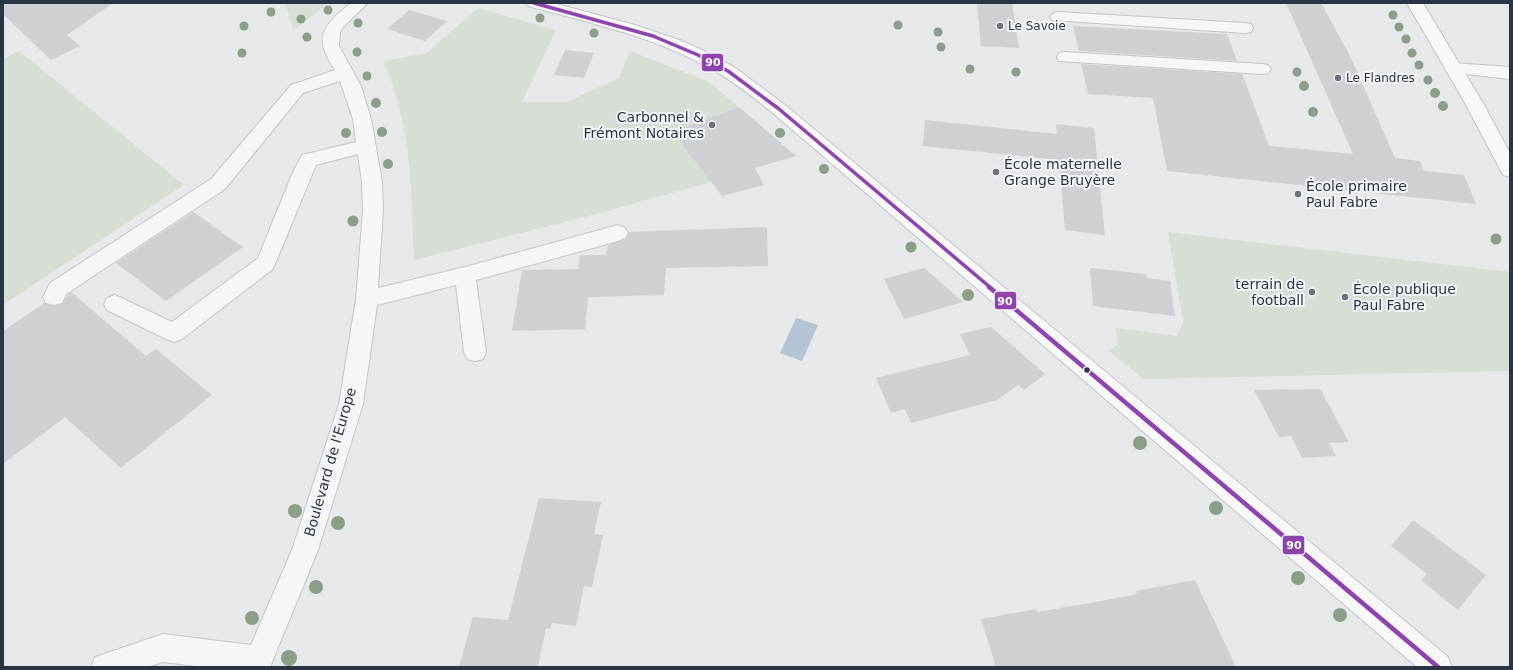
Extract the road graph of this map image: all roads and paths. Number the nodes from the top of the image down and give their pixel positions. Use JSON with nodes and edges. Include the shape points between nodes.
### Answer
{"nodes":[{"id":1,"x":360,"y":3,"type":"edge"},
{"id":2,"x":534,"y":3,"type":"edge"},
{"id":3,"x":1415,"y":3,"type":"edge"},
{"id":4,"x":1058,"y":17,"type":"dead end"},
{"id":5,"x":1245,"y":28,"type":"dead end"},
{"id":6,"x":1065,"y":57,"type":"dead end"},
{"id":7,"x":1453,"y":68,"type":"junction"},
{"id":8,"x":1262,"y":69,"type":"dead end"},
{"id":9,"x":345,"y":73,"type":"junction"},
{"id":10,"x":1510,"y":73,"type":"edge"},
{"id":11,"x":366,"y":146,"type":"junction"},
{"id":12,"x":1510,"y":170,"type":"edge"},
{"id":13,"x":618,"y":233,"type":"dead end"},
{"id":14,"x":465,"y":275,"type":"junction"},
{"id":15,"x":54,"y":297,"type":"dead end"},
{"id":16,"x":367,"y":299,"type":"junction"},
{"id":17,"x":115,"y":304,"type":"dead end"},
{"id":18,"x":475,"y":352,"type":"dead end"},
{"id":19,"x":258,"y":664,"type":"edge"},
{"id":20,"x":104,"y":667,"type":"edge"},
{"id":21,"x":1438,"y":667,"type":"edge"}],
"edges":[{"from":1,"to":9,"type":"street","name":"Boulevard de l'Europe","via":[[332,32],[332,46]]},
{"from":2,"to":21,"type":"main road","via":[[662,40],[708,60],[748,85]]},
{"from":3,"to":7,"type":"main road"},
{"from":4,"to":5,"type":"street"},
{"from":6,"to":8,"type":"street"},
{"from":7,"to":10,"type":"street"},
{"from":7,"to":12,"type":"main road"},
{"from":9,"to":11,"type":"street","name":"Boulevard de l'Europe","via":[[352,86],[362,119]]},
{"from":9,"to":15,"type":"street","via":[[297,89],[218,184],[58,289]]},
{"from":11,"to":16,"type":"street","name":"Boulevard de l'Europe","via":[[372,182],[373,210]]},
{"from":11,"to":17,"type":"street","via":[[309,160],[266,263],[174,333]]},
{"from":13,"to":14,"type":"street"},
{"from":14,"to":16,"type":"street"},
{"from":14,"to":18,"type":"street"},
{"from":16,"to":19,"type":"street","name":"Boulevard de l'Europe","via":[[350,404],[304,550]]},
{"from":19,"to":20,"type":"street","via":[[164,648]]}]}
